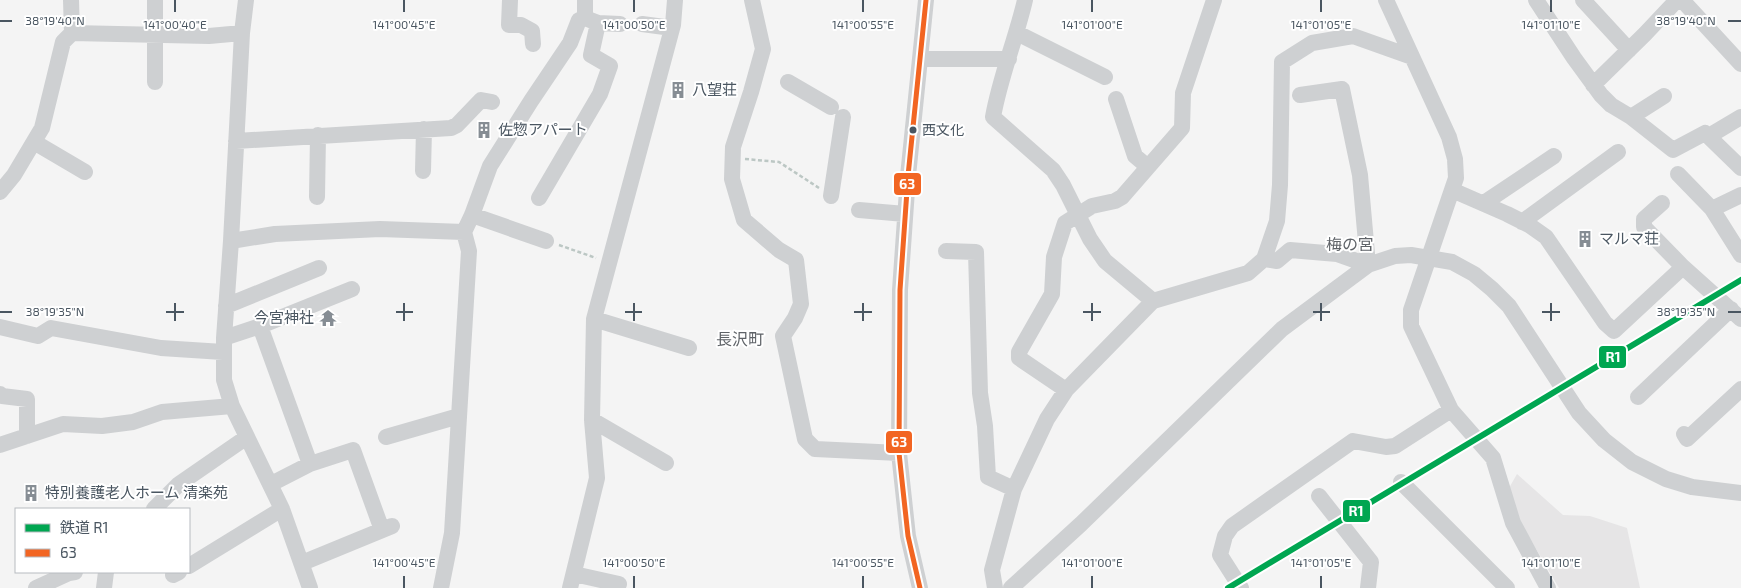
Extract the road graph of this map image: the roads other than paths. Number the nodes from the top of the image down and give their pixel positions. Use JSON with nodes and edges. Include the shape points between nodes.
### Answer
{"nodes":[{"id":1,"x":71,"y":0,"type":"edge"},
{"id":2,"x":155,"y":0,"type":"edge"},
{"id":3,"x":246,"y":0,"type":"edge"},
{"id":4,"x":510,"y":0,"type":"edge"},
{"id":5,"x":585,"y":0,"type":"edge"},
{"id":6,"x":675,"y":0,"type":"edge"},
{"id":7,"x":752,"y":0,"type":"edge"},
{"id":8,"x":926,"y":0,"type":"edge"},
{"id":9,"x":1025,"y":0,"type":"edge"},
{"id":10,"x":1214,"y":0,"type":"edge"},
{"id":11,"x":1386,"y":0,"type":"edge"},
{"id":12,"x":1536,"y":0,"type":"edge"},
{"id":13,"x":1583,"y":0,"type":"edge"},
{"id":14,"x":1677,"y":0,"type":"edge"},
{"id":15,"x":1682,"y":0,"type":"edge"},
{"id":16,"x":592,"y":21,"type":"junction"},
{"id":17,"x":620,"y":24,"type":"dead end"},
{"id":18,"x":642,"y":24,"type":"dead end"},
{"id":19,"x":672,"y":28,"type":"junction"},
{"id":20,"x":72,"y":33,"type":"junction"},
{"id":21,"x":242,"y":33,"type":"junction"},
{"id":22,"x":1018,"y":33,"type":"junction"},
{"id":23,"x":155,"y":34,"type":"junction"},
{"id":24,"x":533,"y":44,"type":"dead end"},
{"id":25,"x":1629,"y":50,"type":"junction"},
{"id":26,"x":1412,"y":57,"type":"junction"},
{"id":27,"x":920,"y":59,"type":"junction"},
{"id":28,"x":1009,"y":59,"type":"junction"},
{"id":29,"x":1741,"y":64,"type":"edge"},
{"id":30,"x":1105,"y":77,"type":"dead end"},
{"id":31,"x":155,"y":82,"type":"dead end"},
{"id":32,"x":788,"y":82,"type":"dead end"},
{"id":33,"x":1593,"y":85,"type":"junction"},
{"id":34,"x":1300,"y":95,"type":"dead end"},
{"id":35,"x":1664,"y":96,"type":"dead end"},
{"id":36,"x":1116,"y":99,"type":"dead end"},
{"id":37,"x":492,"y":102,"type":"dead end"},
{"id":38,"x":1631,"y":117,"type":"junction"},
{"id":39,"x":1741,"y":117,"type":"edge"},
{"id":40,"x":424,"y":130,"type":"junction"},
{"id":41,"x":318,"y":135,"type":"junction"},
{"id":42,"x":1709,"y":136,"type":"junction"},
{"id":43,"x":236,"y":140,"type":"junction"},
{"id":44,"x":34,"y":142,"type":"junction"},
{"id":45,"x":1618,"y":152,"type":"dead end"},
{"id":46,"x":1554,"y":156,"type":"dead end"},
{"id":47,"x":1148,"y":167,"type":"junction"},
{"id":48,"x":1741,"y":168,"type":"edge"},
{"id":49,"x":423,"y":171,"type":"dead end"},
{"id":50,"x":85,"y":172,"type":"dead end"},
{"id":51,"x":1678,"y":174,"type":"dead end"},
{"id":52,"x":1452,"y":190,"type":"junction"},
{"id":53,"x":0,"y":192,"type":"edge"},
{"id":54,"x":831,"y":196,"type":"road end"},
{"id":55,"x":1741,"y":196,"type":"edge"},
{"id":56,"x":317,"y":197,"type":"dead end"},
{"id":57,"x":539,"y":198,"type":"dead end"},
{"id":58,"x":1484,"y":203,"type":"junction"},
{"id":59,"x":1662,"y":203,"type":"dead end"},
{"id":60,"x":1712,"y":209,"type":"junction"},
{"id":61,"x":859,"y":210,"type":"dead end"},
{"id":62,"x":905,"y":214,"type":"junction"},
{"id":63,"x":472,"y":215,"type":"junction"},
{"id":64,"x":1522,"y":222,"type":"junction"},
{"id":65,"x":464,"y":232,"type":"junction"},
{"id":66,"x":231,"y":241,"type":"junction"},
{"id":67,"x":546,"y":241,"type":"road end"},
{"id":68,"x":946,"y":251,"type":"dead end"},
{"id":69,"x":1741,"y":255,"type":"edge"},
{"id":70,"x":1264,"y":259,"type":"junction"},
{"id":71,"x":1368,"y":265,"type":"junction"},
{"id":72,"x":1683,"y":267,"type":"junction"},
{"id":73,"x":319,"y":268,"type":"dead end"},
{"id":74,"x":352,"y":289,"type":"dead end"},
{"id":75,"x":1153,"y":301,"type":"junction"},
{"id":76,"x":226,"y":306,"type":"junction"},
{"id":77,"x":1736,"y":314,"type":"edge"},
{"id":78,"x":594,"y":319,"type":"junction"},
{"id":79,"x":260,"y":326,"type":"junction"},
{"id":80,"x":0,"y":327,"type":"edge"},
{"id":81,"x":224,"y":345,"type":"junction"},
{"id":82,"x":689,"y":348,"type":"dead end"},
{"id":83,"x":1066,"y":390,"type":"junction"},
{"id":84,"x":1741,"y":390,"type":"edge"},
{"id":85,"x":0,"y":394,"type":"edge"},
{"id":86,"x":1638,"y":397,"type":"dead end"},
{"id":87,"x":232,"y":406,"type":"junction"},
{"id":88,"x":1452,"y":410,"type":"junction"},
{"id":89,"x":459,"y":416,"type":"junction"},
{"id":90,"x":592,"y":420,"type":"junction"},
{"id":91,"x":1684,"y":434,"type":"dead end"},
{"id":92,"x":27,"y":436,"type":"junction"},
{"id":93,"x":247,"y":437,"type":"junction"},
{"id":94,"x":386,"y":437,"type":"dead end"},
{"id":95,"x":0,"y":445,"type":"edge"},
{"id":96,"x":899,"y":453,"type":"junction"},
{"id":97,"x":666,"y":463,"type":"dead end"},
{"id":98,"x":310,"y":464,"type":"junction"},
{"id":99,"x":1401,"y":482,"type":"dead end"},
{"id":100,"x":271,"y":484,"type":"junction"},
{"id":101,"x":1014,"y":489,"type":"junction"},
{"id":102,"x":1741,"y":493,"type":"edge"},
{"id":103,"x":1319,"y":496,"type":"dead end"},
{"id":104,"x":155,"y":508,"type":"edge"},
{"id":105,"x":282,"y":509,"type":"junction"},
{"id":106,"x":302,"y":563,"type":"junction"},
{"id":107,"x":190,"y":565,"type":"edge"},
{"id":108,"x":69,"y":573,"type":"edge"},
{"id":109,"x":106,"y":573,"type":"edge"},
{"id":110,"x":572,"y":581,"type":"edge"},
{"id":111,"x":619,"y":584,"type":"dead end"},
{"id":112,"x":1371,"y":586,"type":"edge"},
{"id":113,"x":36,"y":588,"type":"edge"},
{"id":114,"x":104,"y":588,"type":"edge"},
{"id":115,"x":310,"y":588,"type":"edge"},
{"id":116,"x":441,"y":588,"type":"edge"},
{"id":117,"x":920,"y":588,"type":"edge"},
{"id":118,"x":995,"y":588,"type":"edge"},
{"id":119,"x":1011,"y":588,"type":"edge"},
{"id":120,"x":1241,"y":588,"type":"edge"},
{"id":121,"x":1507,"y":588,"type":"edge"},
{"id":122,"x":1548,"y":588,"type":"edge"}],
"edges":[{"from":1,"to":20,"type":"street"},
{"from":2,"to":23,"type":"street"},
{"from":3,"to":21,"type":"street"},
{"from":4,"to":24,"type":"street","via":[[509,25],[521,25],[532,30]]},
{"from":5,"to":16,"type":"street"},
{"from":6,"to":19,"type":"street"},
{"from":7,"to":96,"type":"street","via":[[763,49],[733,147],[732,179],[744,220],[796,260],[801,304],[783,336],[805,438],[815,449]]},
{"from":8,"to":27,"type":"street"},
{"from":9,"to":22,"type":"street"},
{"from":10,"to":47,"type":"street","via":[[1183,92],[1182,128]]},
{"from":11,"to":26,"type":"street"},
{"from":12,"to":33,"type":"street"},
{"from":13,"to":25,"type":"street"},
{"from":14,"to":25,"type":"street"},
{"from":15,"to":29,"type":"street"},
{"from":16,"to":17,"type":"street"},
{"from":16,"to":57,"type":"street","via":[[591,55],[610,66],[600,94]]},
{"from":16,"to":63,"type":"street","via":[[578,20],[570,43],[490,166]]},
{"from":18,"to":19,"type":"street"},
{"from":19,"to":78,"type":"street"},
{"from":20,"to":23,"type":"street"},
{"from":20,"to":44,"type":"street","via":[[63,42],[42,128]]},
{"from":21,"to":23,"type":"street","via":[[209,36]]},
{"from":21,"to":43,"type":"street"},
{"from":22,"to":28,"type":"street"},
{"from":22,"to":30,"type":"street"},
{"from":23,"to":31,"type":"street"},
{"from":25,"to":33,"type":"street"},
{"from":26,"to":52,"type":"street","via":[[1449,137],[1455,159],[1456,178]]},
{"from":26,"to":70,"type":"street","via":[[1353,36],[1312,43],[1282,62],[1277,221]]},
{"from":27,"to":28,"type":"street"},
{"from":27,"to":62,"type":"street"},
{"from":28,"to":75,"type":"street","via":[[997,93],[993,117],[1053,170],[1105,261]]},
{"from":32,"to":54,"type":"street","via":[[837,112]]},
{"from":33,"to":38,"type":"street","via":[[1611,104]]},
{"from":34,"to":71,"type":"street","via":[[1342,89],[1360,175]]},
{"from":35,"to":38,"type":"street"},
{"from":36,"to":47,"type":"street","via":[[1134,156]]},
{"from":37,"to":40,"type":"street","via":[[481,100],[452,128]]},
{"from":38,"to":42,"type":"street","via":[[1673,150],[1705,133]]},
{"from":39,"to":42,"type":"street"},
{"from":40,"to":41,"type":"street"},
{"from":40,"to":49,"type":"street"},
{"from":41,"to":43,"type":"street"},
{"from":41,"to":56,"type":"street"},
{"from":42,"to":48,"type":"street"},
{"from":43,"to":66,"type":"street"},
{"from":44,"to":50,"type":"street"},
{"from":44,"to":53,"type":"street"},
{"from":45,"to":64,"type":"street"},
{"from":46,"to":58,"type":"street"},
{"from":47,"to":83,"type":"street","via":[[1122,197],[1092,206],[1065,223],[1054,257],[1052,294],[1019,352],[1019,358]]},
{"from":51,"to":60,"type":"street"},
{"from":52,"to":58,"type":"street"},
{"from":52,"to":88,"type":"street","via":[[1411,310],[1410,326]]},
{"from":55,"to":60,"type":"street"},
{"from":58,"to":64,"type":"street"},
{"from":59,"to":72,"type":"street","via":[[1644,219],[1644,227]]},
{"from":60,"to":69,"type":"street"},
{"from":61,"to":62,"type":"street"},
{"from":62,"to":96,"type":"street","via":[[900,290]]},
{"from":63,"to":65,"type":"street"},
{"from":63,"to":67,"type":"street"},
{"from":64,"to":72,"type":"street","via":[[1546,237],[1605,323],[1614,331]]},
{"from":65,"to":66,"type":"street","via":[[380,229],[275,234]]},
{"from":65,"to":89,"type":"street","via":[[469,251]]},
{"from":66,"to":76,"type":"street"},
{"from":68,"to":101,"type":"street","via":[[976,252],[980,393],[988,477]]},
{"from":70,"to":71,"type":"street","via":[[1277,261],[1290,250],[1337,254]]},
{"from":70,"to":75,"type":"street","via":[[1248,273]]},
{"from":71,"to":102,"type":"street","via":[[1395,256],[1410,255],[1452,262],[1474,274],[1509,306],[1579,412],[1604,440],[1632,462],[1666,479],[1692,487]]},
{"from":71,"to":119,"type":"street","via":[[1282,328]]},
{"from":72,"to":77,"type":"street"},
{"from":73,"to":76,"type":"street"},
{"from":74,"to":79,"type":"street"},
{"from":75,"to":83,"type":"street"},
{"from":76,"to":81,"type":"street"},
{"from":77,"to":86,"type":"street"},
{"from":78,"to":82,"type":"street"},
{"from":78,"to":90,"type":"street"},
{"from":79,"to":81,"type":"street"},
{"from":79,"to":98,"type":"street"},
{"from":80,"to":81,"type":"street","via":[[38,336],[51,328],[161,348]]},
{"from":81,"to":87,"type":"street","via":[[224,380]]},
{"from":83,"to":101,"type":"street","via":[[1047,419]]},
{"from":84,"to":91,"type":"street","via":[[1687,439]]},
{"from":85,"to":92,"type":"street","via":[[27,399]]},
{"from":87,"to":92,"type":"street","via":[[162,412],[133,422],[102,426],[63,424]]},
{"from":87,"to":93,"type":"street"},
{"from":88,"to":120,"type":"street","via":[[1395,446],[1353,441],[1232,526],[1224,536],[1220,555]]},
{"from":88,"to":122,"type":"street","via":[[1493,458],[1513,523]]},
{"from":89,"to":94,"type":"street"},
{"from":89,"to":116,"type":"street","via":[[452,534]]},
{"from":90,"to":97,"type":"street"},
{"from":90,"to":110,"type":"street","via":[[597,478]]},
{"from":92,"to":95,"type":"street"},
{"from":93,"to":100,"type":"street"},
{"from":93,"to":104,"type":"street","via":[[179,484]]},
{"from":96,"to":117,"type":"street","via":[[908,536]]},
{"from":98,"to":100,"type":"street"},
{"from":98,"to":106,"type":"street","via":[[352,450],[387,528]]},
{"from":99,"to":121,"type":"street"},
{"from":100,"to":105,"type":"street"},
{"from":101,"to":118,"type":"street","via":[[992,570]]},
{"from":103,"to":112,"type":"street","via":[[1371,562]]},
{"from":105,"to":106,"type":"street"},
{"from":105,"to":107,"type":"street"},
{"from":106,"to":115,"type":"street"},
{"from":108,"to":113,"type":"street"},
{"from":109,"to":114,"type":"street"},
{"from":110,"to":111,"type":"street"}]}
